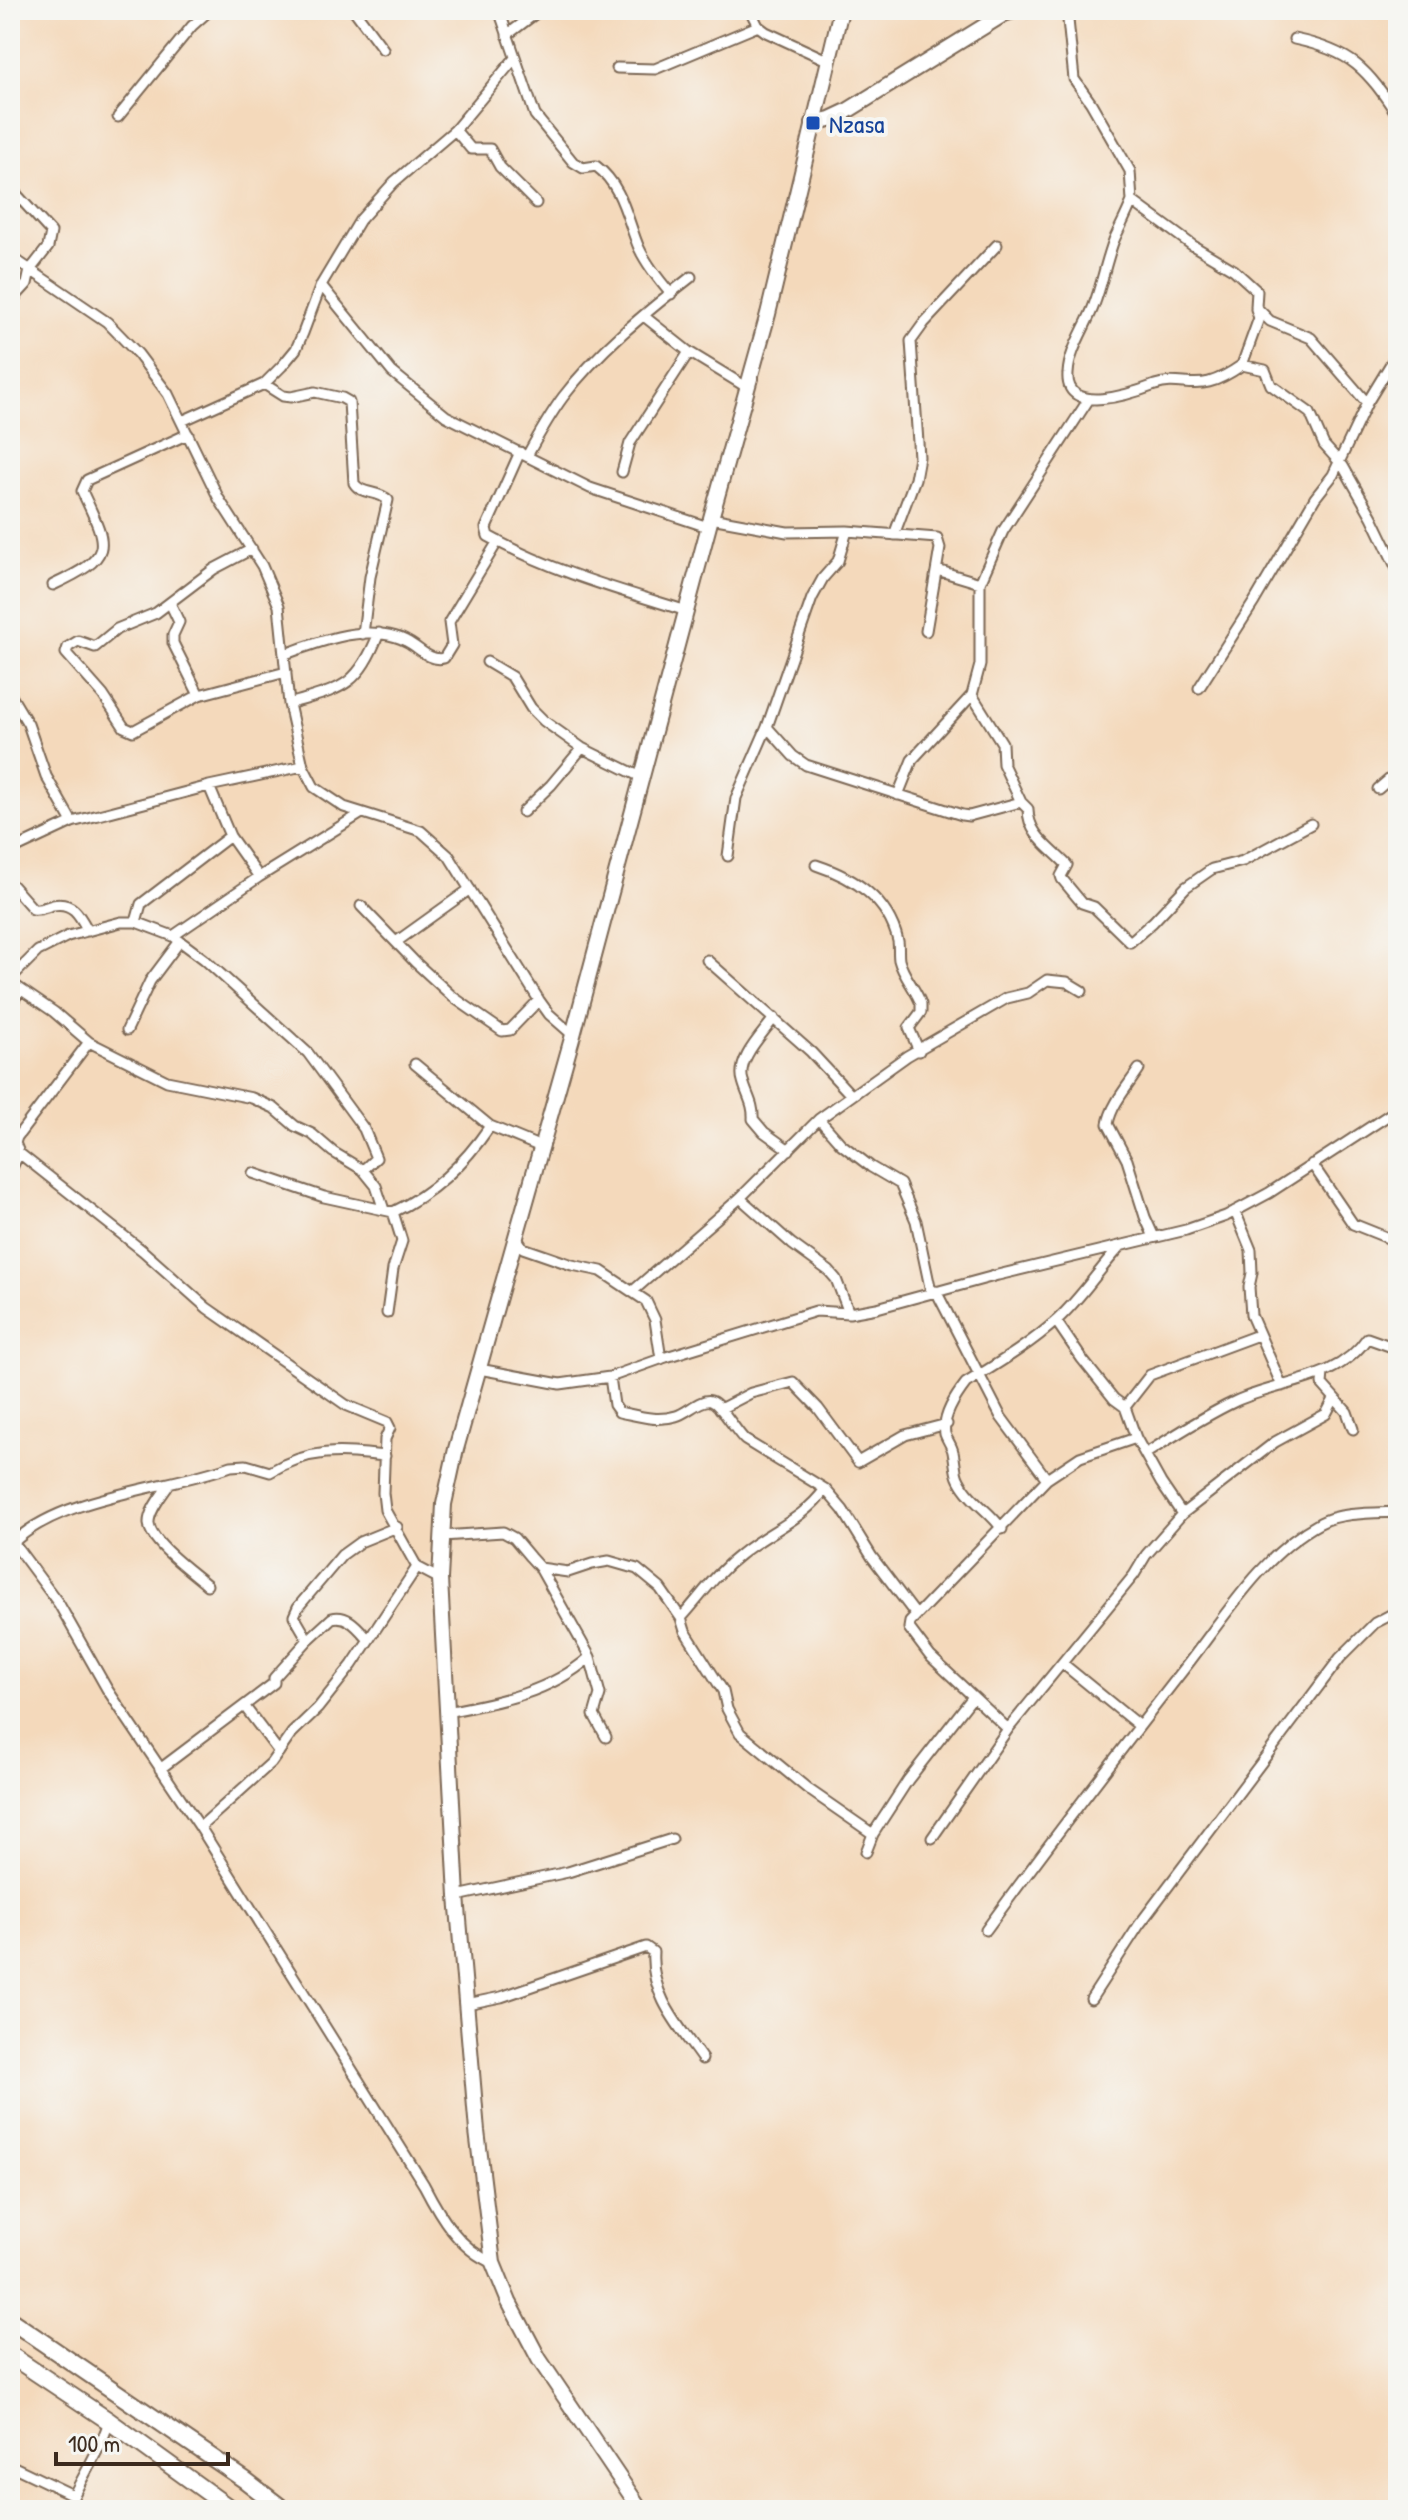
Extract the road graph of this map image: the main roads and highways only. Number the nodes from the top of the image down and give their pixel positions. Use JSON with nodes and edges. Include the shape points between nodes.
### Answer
{"nodes":[{"id":1,"x":841,"y":10,"type":"edge"},
{"id":2,"x":1007,"y":11,"type":"edge"},
{"id":3,"x":813,"y":123,"type":"junction"},
{"id":4,"x":10,"y":2320,"type":"edge"},
{"id":5,"x":10,"y":2355,"type":"edge"},
{"id":6,"x":232,"y":2510,"type":"edge"},
{"id":7,"x":284,"y":2510,"type":"edge"},
{"id":8,"x":641,"y":2510,"type":"edge"}],
"edges":[{"from":1,"to":3,"type":"main road"},
{"from":2,"to":3,"type":"main road","via":[[847,111]]},
{"from":3,"to":8,"type":"main road","via":[[748,388],[449,1477],[442,1536],[457,1896],[493,2263],[539,2359]]},
{"from":4,"to":7,"type":"highway"},
{"from":5,"to":6,"type":"highway"}]}
